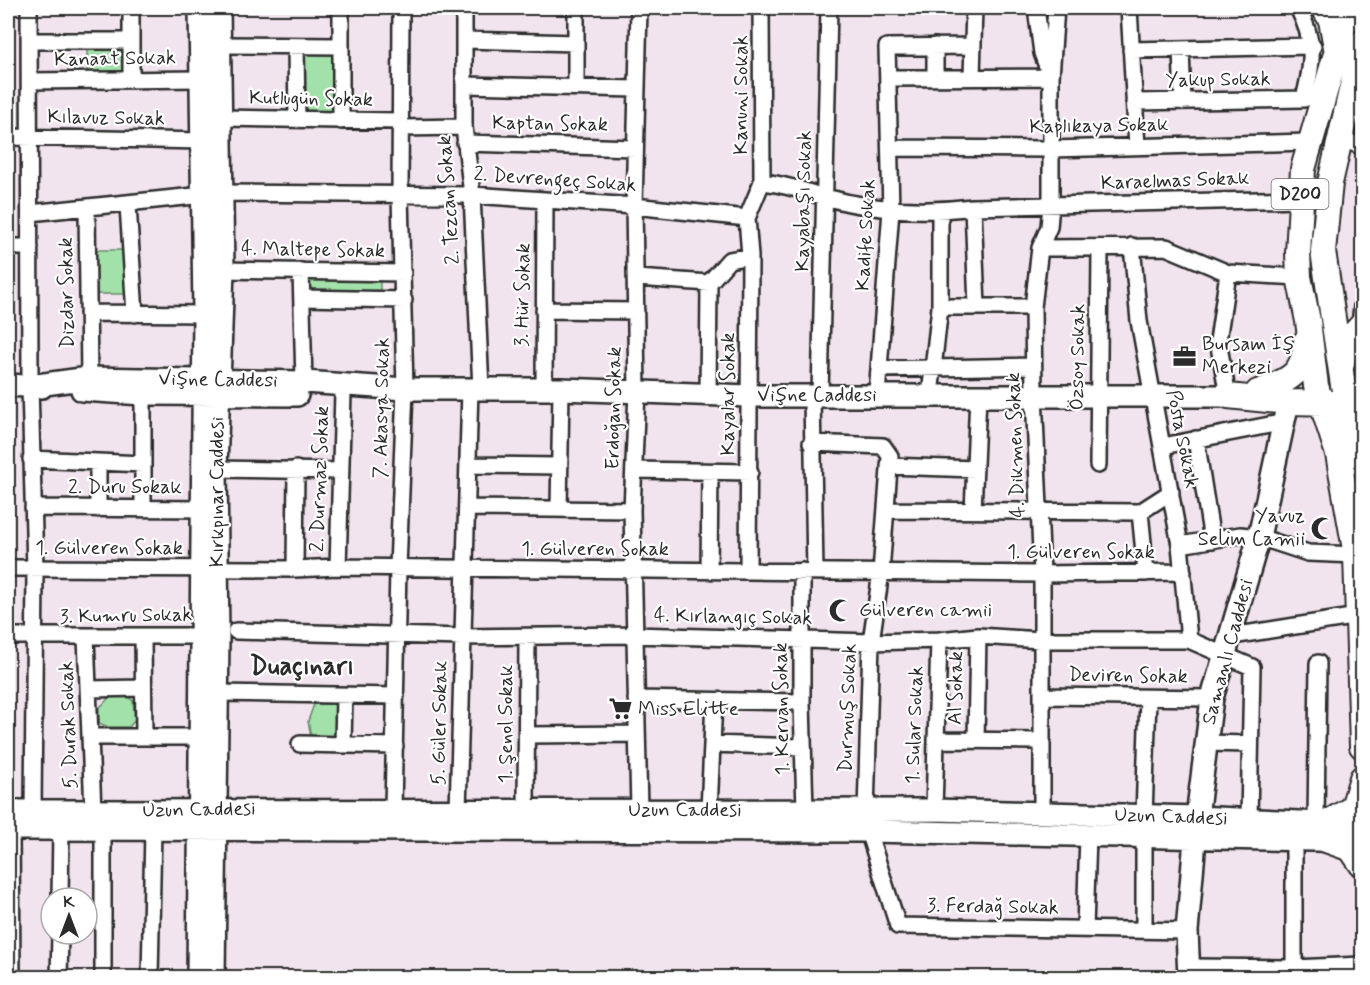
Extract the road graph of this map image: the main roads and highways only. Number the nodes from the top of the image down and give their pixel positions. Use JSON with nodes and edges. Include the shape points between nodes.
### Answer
{"nodes":[{"id":1,"x":200,"y":8,"type":"edge"},
{"id":2,"x":219,"y":8,"type":"edge"},
{"id":3,"x":1324,"y":8,"type":"edge"},
{"id":4,"x":1349,"y":8,"type":"edge"},
{"id":5,"x":1362,"y":44,"type":"edge"},
{"id":6,"x":1336,"y":51,"type":"junction"},
{"id":7,"x":1351,"y":142,"type":"edge"},
{"id":8,"x":213,"y":195,"type":"junction"},
{"id":9,"x":1329,"y":299,"type":"junction"},
{"id":10,"x":1361,"y":318,"type":"edge"},
{"id":11,"x":1308,"y":321,"type":"junction"},
{"id":12,"x":8,"y":385,"type":"edge"},
{"id":13,"x":1344,"y":385,"type":"junction"},
{"id":14,"x":30,"y":386,"type":"junction"},
{"id":15,"x":211,"y":387,"type":"junction"},
{"id":16,"x":405,"y":389,"type":"junction"},
{"id":17,"x":1258,"y":392,"type":"junction"},
{"id":18,"x":1318,"y":395,"type":"junction"},
{"id":19,"x":1228,"y":396,"type":"junction"},
{"id":20,"x":1286,"y":412,"type":"junction"},
{"id":21,"x":1338,"y":454,"type":"junction"},
{"id":22,"x":1362,"y":464,"type":"edge"},
{"id":23,"x":208,"y":509,"type":"junction"},
{"id":24,"x":1360,"y":616,"type":"edge"},
{"id":25,"x":219,"y":634,"type":"junction"},
{"id":26,"x":1362,"y":746,"type":"edge"},
{"id":27,"x":1362,"y":778,"type":"edge"},
{"id":28,"x":98,"y":820,"type":"junction"},
{"id":29,"x":208,"y":820,"type":"junction"},
{"id":30,"x":867,"y":821,"type":"junction"},
{"id":31,"x":9,"y":823,"type":"edge"},
{"id":32,"x":1362,"y":825,"type":"edge"},
{"id":33,"x":1144,"y":826,"type":"junction"},
{"id":34,"x":1196,"y":827,"type":"junction"},
{"id":35,"x":1323,"y":828,"type":"junction"},
{"id":36,"x":1362,"y":841,"type":"edge"},
{"id":37,"x":1362,"y":865,"type":"edge"},
{"id":38,"x":1189,"y":972,"type":"edge"},
{"id":39,"x":198,"y":978,"type":"edge"},
{"id":40,"x":214,"y":978,"type":"edge"}],
"edges":[{"from":1,"to":8,"type":"main road","name":"Kırkpınar Caddesi","via":[[203,141]]},
{"from":2,"to":8,"type":"main road","name":"Kırkpınar Caddesi","via":[[222,118]]},
{"from":3,"to":6,"type":"main road","via":[[1331,20]]},
{"from":4,"to":6,"type":"main road","number":"D200"},
{"from":5,"to":7,"type":"main road","number":"D200"},
{"from":6,"to":11,"type":"main road","number":"D200","via":[[1309,142],[1299,198],[1299,277]]},
{"from":7,"to":9,"type":"main road","number":"D200","via":[[1330,183],[1324,240]]},
{"from":8,"to":15,"type":"main road","name":"Kırkpınar Caddesi","via":[[204,314]]},
{"from":8,"to":15,"type":"main road","name":"Kırkpınar Caddesi","via":[[223,270]]},
{"from":9,"to":10,"type":"main road"},
{"from":9,"to":13,"type":"main road","number":"D200"},
{"from":10,"to":13,"type":"main road","via":[[1347,341]]},
{"from":11,"to":17,"type":"main road","via":[[1302,366],[1284,382]]},
{"from":11,"to":18,"type":"main road","number":"D200"},
{"from":12,"to":14,"type":"main road","name":"Vişne Caddesi"},
{"from":13,"to":18,"type":"main road"},
{"from":13,"to":22,"type":"main road","number":"D200"},
{"from":14,"to":15,"type":"main road","name":"Vişne Caddesi","via":[[143,394]]},
{"from":14,"to":15,"type":"main road","name":"Vişne Caddesi","via":[[89,378]]},
{"from":15,"to":16,"type":"main road","name":"Vişne Caddesi","via":[[343,393]]},
{"from":15,"to":16,"type":"main road","name":"Vişne Caddesi","via":[[304,381]]},
{"from":15,"to":23,"type":"main road","name":"Kırkpınar Caddesi"},
{"from":15,"to":23,"type":"main road","name":"Kırkpınar Caddesi","via":[[216,470]]},
{"from":16,"to":19,"type":"main road","name":"Vişne Caddesi","via":[[749,396]]},
{"from":17,"to":18,"type":"main road"},
{"from":17,"to":19,"type":"main road"},
{"from":18,"to":20,"type":"main road"},
{"from":18,"to":21,"type":"main road","number":"D200"},
{"from":19,"to":20,"type":"main road"},
{"from":20,"to":21,"type":"main road","via":[[1322,422]]},
{"from":20,"to":34,"type":"main road","name":"Samanlı Caddesi","via":[[1259,537],[1212,698]]},
{"from":21,"to":24,"type":"main road","number":"D200","via":[[1356,555]]},
{"from":23,"to":25,"type":"main road","name":"Kırkpınar Caddesi","via":[[209,569]]},
{"from":24,"to":26,"type":"main road","number":"D200"},
{"from":25,"to":29,"type":"main road","name":"Kırkpınar Caddesi"},
{"from":25,"to":29,"type":"main road","name":"Kırkpınar Caddesi","via":[[201,737]]},
{"from":27,"to":35,"type":"main road","via":[[1353,808]]},
{"from":28,"to":29,"type":"main road","name":"Uzun Caddesi"},
{"from":28,"to":29,"type":"main road","name":"Uzun Caddesi","via":[[153,829]]},
{"from":28,"to":31,"type":"main road","name":"Uzun Caddesi","via":[[61,829]]},
{"from":28,"to":31,"type":"main road","name":"Uzun Caddesi","via":[[33,811]]},
{"from":29,"to":30,"type":"main road","name":"Uzun Caddesi"},
{"from":29,"to":30,"type":"main road","name":"Uzun Caddesi","via":[[393,809],[639,809],[805,811]]},
{"from":29,"to":39,"type":"main road","name":"Kırkpınar Caddesi"},
{"from":29,"to":40,"type":"main road","name":"Kırkpınar Caddesi"},
{"from":30,"to":33,"type":"main road","name":"Uzun Caddesi","via":[[1088,835]]},
{"from":30,"to":33,"type":"main road","name":"Uzun Caddesi","via":[[934,810],[1042,813]]},
{"from":32,"to":35,"type":"main road","name":"Uzun Caddesi"},
{"from":33,"to":34,"type":"main road","name":"Uzun Caddesi"},
{"from":34,"to":35,"type":"main road","name":"Uzun Caddesi","via":[[1249,819]]},
{"from":34,"to":35,"type":"main road","name":"Uzun Caddesi","via":[[1294,839]]},
{"from":34,"to":38,"type":"main road","name":"Samanlı Caddesi","via":[[1187,931]]},
{"from":35,"to":36,"type":"main road","name":"Uzun Caddesi"},
{"from":35,"to":37,"type":"main road","via":[[1351,849]]}]}
